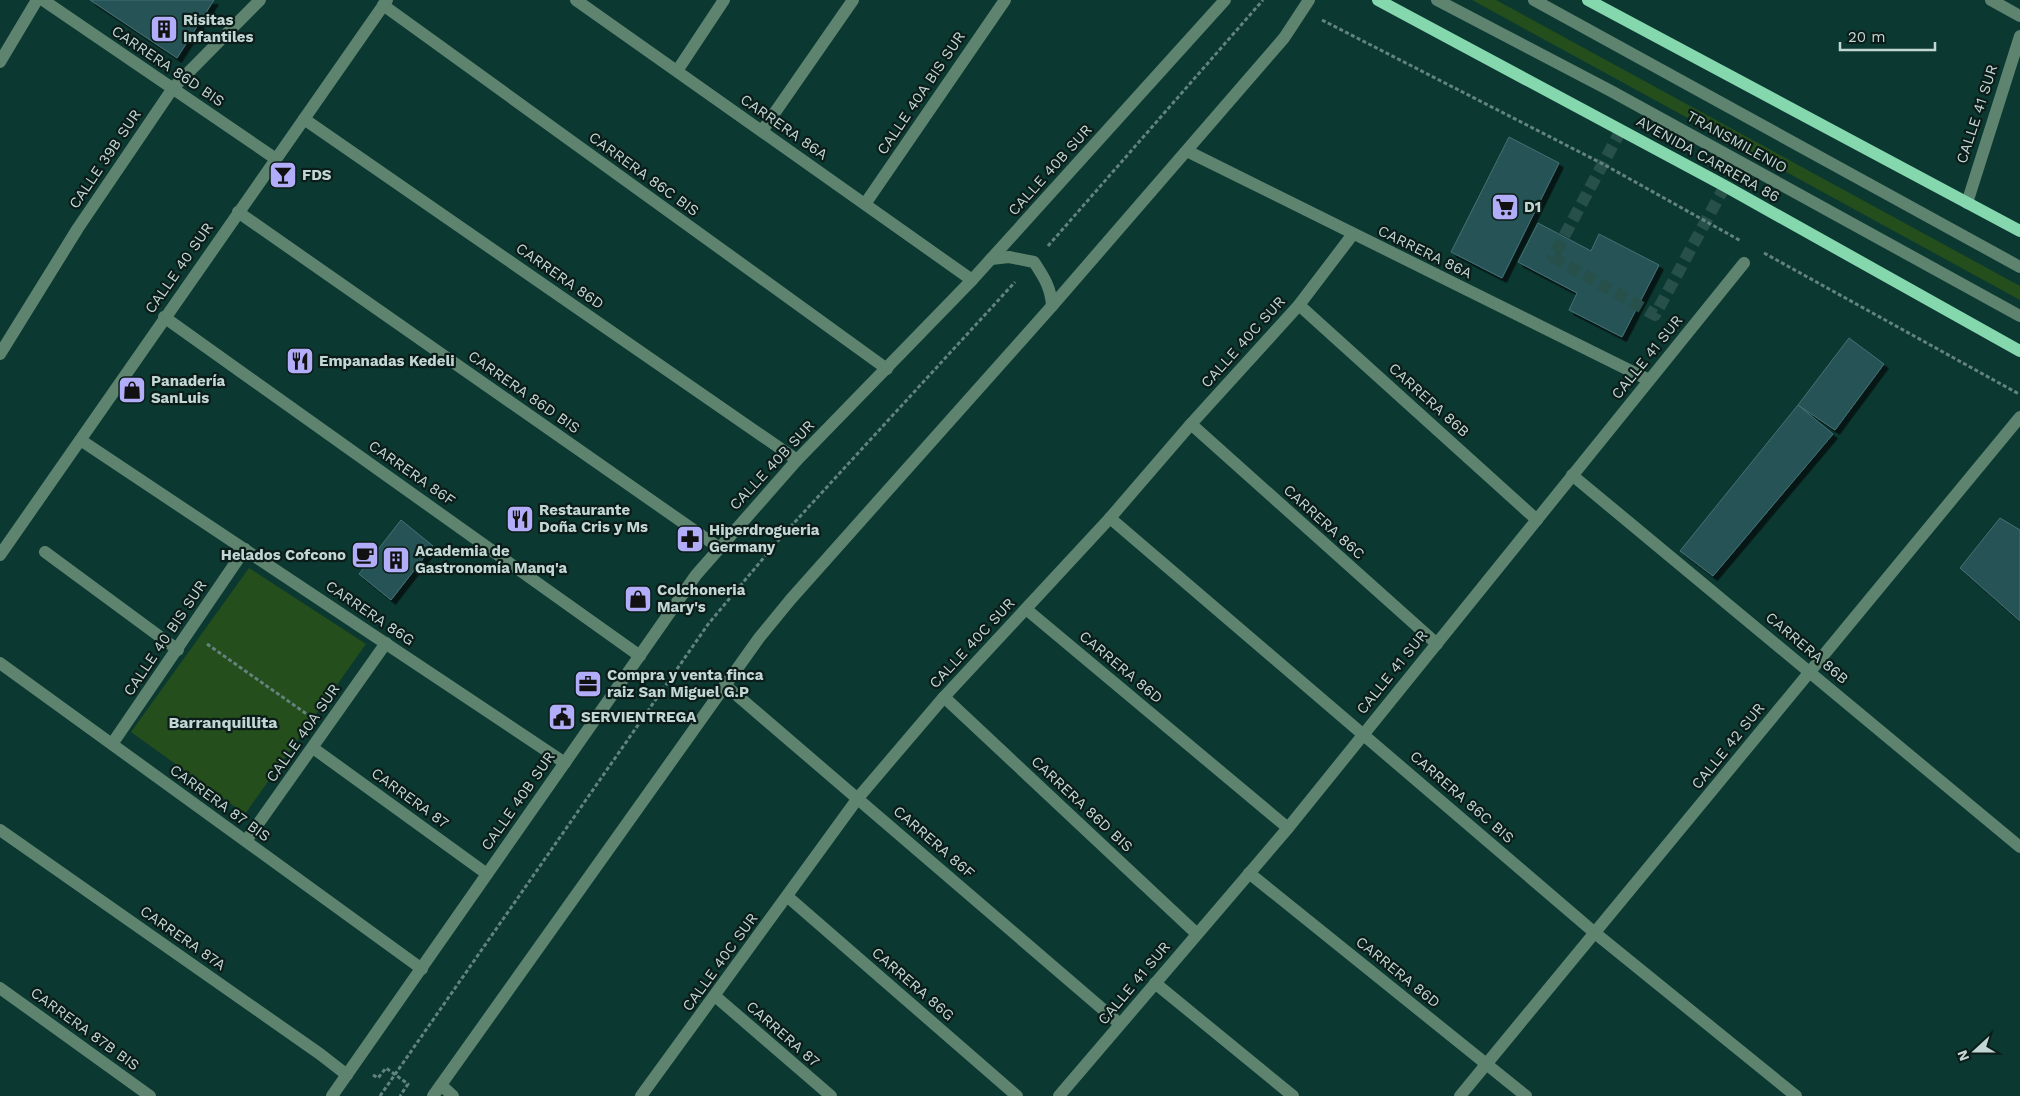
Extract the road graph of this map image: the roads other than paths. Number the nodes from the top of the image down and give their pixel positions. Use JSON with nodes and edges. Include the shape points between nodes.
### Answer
{"nodes":[{"id":1,"x":37,"y":0,"type":"edge"},
{"id":2,"x":43,"y":0,"type":"edge"},
{"id":3,"x":260,"y":0,"type":"edge"},
{"id":4,"x":576,"y":0,"type":"edge"},
{"id":5,"x":724,"y":0,"type":"edge"},
{"id":6,"x":853,"y":0,"type":"edge"},
{"id":7,"x":1005,"y":0,"type":"edge"},
{"id":8,"x":1225,"y":0,"type":"edge"},
{"id":9,"x":1309,"y":0,"type":"edge"},
{"id":10,"x":1378,"y":0,"type":"edge"},
{"id":11,"x":1437,"y":0,"type":"edge"},
{"id":12,"x":1534,"y":0,"type":"edge"},
{"id":13,"x":1588,"y":0,"type":"edge"},
{"id":14,"x":1991,"y":0,"type":"edge"},
{"id":15,"x":385,"y":3,"type":"edge"},
{"id":16,"x":2020,"y":16,"type":"edge"},
{"id":17,"x":2020,"y":36,"type":"edge"},
{"id":18,"x":0,"y":62,"type":"edge"},
{"id":19,"x":678,"y":71,"type":"junction"},
{"id":20,"x":173,"y":88,"type":"junction"},
{"id":21,"x":304,"y":119,"type":"junction"},
{"id":22,"x":762,"y":131,"type":"junction"},
{"id":23,"x":1186,"y":151,"type":"junction"},
{"id":24,"x":276,"y":159,"type":"junction"},
{"id":25,"x":1966,"y":203,"type":"junction"},
{"id":26,"x":864,"y":204,"type":"junction"},
{"id":27,"x":238,"y":212,"type":"junction"},
{"id":28,"x":2020,"y":231,"type":"edge"},
{"id":29,"x":1353,"y":234,"type":"junction"},
{"id":30,"x":991,"y":259,"type":"junction"},
{"id":31,"x":1744,"y":263,"type":"dead end"},
{"id":32,"x":2020,"y":267,"type":"edge"},
{"id":33,"x":972,"y":280,"type":"junction"},
{"id":34,"x":1299,"y":305,"type":"junction"},
{"id":35,"x":1052,"y":306,"type":"junction"},
{"id":36,"x":2020,"y":316,"type":"edge"},
{"id":37,"x":164,"y":317,"type":"junction"},
{"id":38,"x":2020,"y":350,"type":"edge"},
{"id":39,"x":0,"y":354,"type":"edge"},
{"id":40,"x":887,"y":369,"type":"junction"},
{"id":41,"x":1649,"y":380,"type":"junction"},
{"id":42,"x":2020,"y":417,"type":"edge"},
{"id":43,"x":1190,"y":424,"type":"junction"},
{"id":44,"x":82,"y":441,"type":"junction"},
{"id":45,"x":797,"y":460,"type":"junction"},
{"id":46,"x":1572,"y":475,"type":"junction"},
{"id":47,"x":1110,"y":518,"type":"junction"},
{"id":48,"x":1537,"y":520,"type":"junction"},
{"id":49,"x":718,"y":547,"type":"junction"},
{"id":50,"x":245,"y":549,"type":"junction"},
{"id":51,"x":45,"y":552,"type":"dead end"},
{"id":52,"x":0,"y":555,"type":"edge"},
{"id":53,"x":1026,"y":609,"type":"junction"},
{"id":54,"x":386,"y":643,"type":"junction"},
{"id":55,"x":1436,"y":644,"type":"junction"},
{"id":56,"x":178,"y":650,"type":"junction"},
{"id":57,"x":640,"y":656,"type":"junction"},
{"id":58,"x":0,"y":663,"type":"edge"},
{"id":59,"x":1810,"y":672,"type":"junction"},
{"id":60,"x":725,"y":685,"type":"junction"},
{"id":61,"x":944,"y":697,"type":"junction"},
{"id":62,"x":1363,"y":734,"type":"junction"},
{"id":63,"x":112,"y":744,"type":"junction"},
{"id":64,"x":313,"y":748,"type":"junction"},
{"id":65,"x":565,"y":763,"type":"junction"},
{"id":66,"x":858,"y":798,"type":"junction"},
{"id":67,"x":1288,"y":828,"type":"junction"},
{"id":68,"x":0,"y":830,"type":"edge"},
{"id":69,"x":246,"y":841,"type":"junction"},
{"id":70,"x":2020,"y":847,"type":"edge"},
{"id":71,"x":1248,"y":873,"type":"junction"},
{"id":72,"x":487,"y":874,"type":"junction"},
{"id":73,"x":788,"y":897,"type":"junction"},
{"id":74,"x":1595,"y":933,"type":"junction"},
{"id":75,"x":1197,"y":934,"type":"junction"},
{"id":76,"x":422,"y":969,"type":"junction"},
{"id":77,"x":1155,"y":983,"type":"junction"},
{"id":78,"x":0,"y":988,"type":"edge"},
{"id":79,"x":715,"y":996,"type":"junction"},
{"id":80,"x":1120,"y":1024,"type":"junction"},
{"id":81,"x":1487,"y":1064,"type":"junction"},
{"id":82,"x":347,"y":1075,"type":"junction"},
{"id":83,"x":441,"y":1085,"type":"junction"},
{"id":84,"x":150,"y":1096,"type":"edge"},
{"id":85,"x":332,"y":1096,"type":"edge"},
{"id":86,"x":433,"y":1096,"type":"edge"},
{"id":87,"x":453,"y":1096,"type":"edge"},
{"id":88,"x":641,"y":1096,"type":"edge"},
{"id":89,"x":830,"y":1096,"type":"edge"},
{"id":90,"x":1017,"y":1096,"type":"edge"},
{"id":91,"x":1059,"y":1096,"type":"edge"},
{"id":92,"x":1293,"y":1096,"type":"edge"},
{"id":93,"x":1460,"y":1096,"type":"edge"},
{"id":94,"x":1526,"y":1096,"type":"edge"},
{"id":95,"x":1796,"y":1096,"type":"edge"}],
"edges":[{"from":1,"to":18,"type":"street"},
{"from":2,"to":20,"type":"street","name":"CARRERA 86D BIS"},
{"from":3,"to":20,"type":"street","name":"CALLE 39B SUR"},
{"from":4,"to":19,"type":"street","name":"CARRERA 86A"},
{"from":5,"to":19,"type":"street"},
{"from":6,"to":22,"type":"street"},
{"from":7,"to":26,"type":"street","name":"CALLE 40A BIS SUR"},
{"from":8,"to":30,"type":"street","name":"CALLE 40B SUR"},
{"from":9,"to":23,"type":"street","via":[[1284,38]]},
{"from":10,"to":38,"type":"main road","name":"AVENIDA CARRERA 86","via":[[1664,153]]},
{"from":11,"to":36,"type":"street","name":"TRANSMILENIO","via":[[1611,91]]},
{"from":12,"to":32,"type":"street","name":"TRANSMILENIO"},
{"from":13,"to":25,"type":"main road"},
{"from":14,"to":16,"type":"street"},
{"from":15,"to":21,"type":"street","name":"CALLE 40 SUR"},
{"from":15,"to":40,"type":"street","name":"CARRERA 86C BIS"},
{"from":17,"to":25,"type":"street","name":"CALLE 41 SUR"},
{"from":19,"to":22,"type":"street","name":"CARRERA 86A"},
{"from":20,"to":24,"type":"street","name":"CARRERA 86D BIS"},
{"from":20,"to":39,"type":"street","name":"CALLE 39B SUR","via":[[78,228]]},
{"from":21,"to":24,"type":"street","name":"CALLE 40 SUR"},
{"from":21,"to":45,"type":"street","name":"CARRERA 86D"},
{"from":22,"to":26,"type":"street","name":"CARRERA 86A"},
{"from":23,"to":29,"type":"street","name":"CARRERA 86A"},
{"from":23,"to":35,"type":"street"},
{"from":24,"to":27,"type":"street","name":"CALLE 40 SUR"},
{"from":25,"to":28,"type":"main road"},
{"from":26,"to":33,"type":"street","name":"CARRERA 86A"},
{"from":27,"to":37,"type":"street","name":"CALLE 40 SUR"},
{"from":27,"to":49,"type":"street","name":"CARRERA 86D BIS"},
{"from":29,"to":34,"type":"street","name":"CALLE 40C SUR"},
{"from":29,"to":41,"type":"street","name":"CARRERA 86A"},
{"from":30,"to":33,"type":"street","name":"CALLE 40B SUR"},
{"from":30,"to":35,"type":"street","via":[[1009,257],[1034,262],[1046,279]]},
{"from":31,"to":41,"type":"street","name":"CALLE 41 SUR"},
{"from":33,"to":40,"type":"street","name":"CALLE 40B SUR"},
{"from":34,"to":43,"type":"street","name":"CALLE 40C SUR"},
{"from":34,"to":48,"type":"street","name":"CARRERA 86B"},
{"from":35,"to":60,"type":"street","via":[[791,599]]},
{"from":37,"to":44,"type":"street","name":"CALLE 40 SUR"},
{"from":37,"to":57,"type":"street","name":"CARRERA 86F"},
{"from":40,"to":45,"type":"street","name":"CALLE 40B SUR"},
{"from":41,"to":46,"type":"street","name":"CALLE 41 SUR"},
{"from":42,"to":59,"type":"street","name":"CALLE 42 SUR"},
{"from":43,"to":47,"type":"street","name":"CALLE 40C SUR"},
{"from":43,"to":55,"type":"street","name":"CARRERA 86C"},
{"from":44,"to":50,"type":"street","name":"CARRERA 86G"},
{"from":44,"to":52,"type":"street","name":"CALLE 40 SUR"},
{"from":45,"to":49,"type":"street","name":"CALLE 40B SUR"},
{"from":46,"to":48,"type":"street","name":"CALLE 41 SUR"},
{"from":46,"to":59,"type":"street","name":"CARRERA 86B"},
{"from":47,"to":53,"type":"street","name":"CALLE 40C SUR"},
{"from":47,"to":62,"type":"street","name":"CARRERA 86C BIS"},
{"from":48,"to":55,"type":"street","name":"CALLE 41 SUR"},
{"from":49,"to":57,"type":"street","name":"CALLE 40B SUR"},
{"from":50,"to":54,"type":"street","name":"CARRERA 86G"},
{"from":50,"to":56,"type":"street","name":"CALLE 40 BIS SUR"},
{"from":51,"to":56,"type":"street"},
{"from":53,"to":61,"type":"street","name":"CALLE 40C SUR"},
{"from":53,"to":67,"type":"street","name":"CARRERA 86D"},
{"from":54,"to":64,"type":"street","name":"CALLE 40A SUR"},
{"from":54,"to":65,"type":"street","name":"CARRERA 86G"},
{"from":55,"to":62,"type":"street","name":"CALLE 41 SUR"},
{"from":56,"to":63,"type":"street","name":"CALLE 40 BIS SUR"},
{"from":57,"to":65,"type":"street","name":"CALLE 40B SUR"},
{"from":58,"to":63,"type":"street","name":"CARRERA 87 BIS"},
{"from":59,"to":70,"type":"street","name":"CARRERA 86B"},
{"from":59,"to":74,"type":"street","name":"CALLE 42 SUR"},
{"from":60,"to":66,"type":"street","name":"CARRERA 86F"},
{"from":60,"to":83,"type":"street"},
{"from":61,"to":66,"type":"street","name":"CALLE 40C SUR"},
{"from":61,"to":75,"type":"street","name":"CARRERA 86D BIS"},
{"from":62,"to":67,"type":"street","name":"CALLE 41 SUR"},
{"from":62,"to":74,"type":"street","name":"CARRERA 86C BIS"},
{"from":63,"to":69,"type":"street","name":"CARRERA 87 BIS"},
{"from":64,"to":69,"type":"street","name":"CALLE 40A SUR"},
{"from":64,"to":72,"type":"street","name":"CARRERA 87"},
{"from":65,"to":72,"type":"street","name":"CALLE 40B SUR"},
{"from":66,"to":73,"type":"street","name":"CALLE 40C SUR"},
{"from":66,"to":80,"type":"street","name":"CARRERA 86F"},
{"from":67,"to":71,"type":"street","name":"CALLE 41 SUR"},
{"from":68,"to":82,"type":"street","name":"CARRERA 87A"},
{"from":69,"to":76,"type":"street","name":"CARRERA 87 BIS"},
{"from":71,"to":75,"type":"street","name":"CALLE 41 SUR"},
{"from":71,"to":81,"type":"street","name":"CARRERA 86D"},
{"from":72,"to":76,"type":"street","name":"CALLE 40B SUR"},
{"from":73,"to":79,"type":"street","name":"CALLE 40C SUR"},
{"from":73,"to":90,"type":"street","name":"CARRERA 86G"},
{"from":74,"to":81,"type":"street","name":"CALLE 42 SUR"},
{"from":74,"to":95,"type":"street","name":"CARRERA 86C BIS"},
{"from":75,"to":77,"type":"street","name":"CALLE 41 SUR"},
{"from":76,"to":82,"type":"street","name":"CALLE 40B SUR"},
{"from":77,"to":80,"type":"street","name":"CALLE 41 SUR"},
{"from":77,"to":92,"type":"street"},
{"from":78,"to":84,"type":"street","name":"CARRERA 87B BIS"},
{"from":79,"to":88,"type":"street","name":"CALLE 40C SUR"},
{"from":79,"to":89,"type":"street","name":"CARRERA 87"},
{"from":80,"to":91,"type":"street","name":"CALLE 41 SUR"},
{"from":81,"to":93,"type":"street","name":"CALLE 42 SUR"},
{"from":81,"to":94,"type":"street","name":"CARRERA 86D"},
{"from":82,"to":85,"type":"street","name":"CALLE 40B SUR"},
{"from":83,"to":86,"type":"street"},
{"from":83,"to":87,"type":"street"}]}
